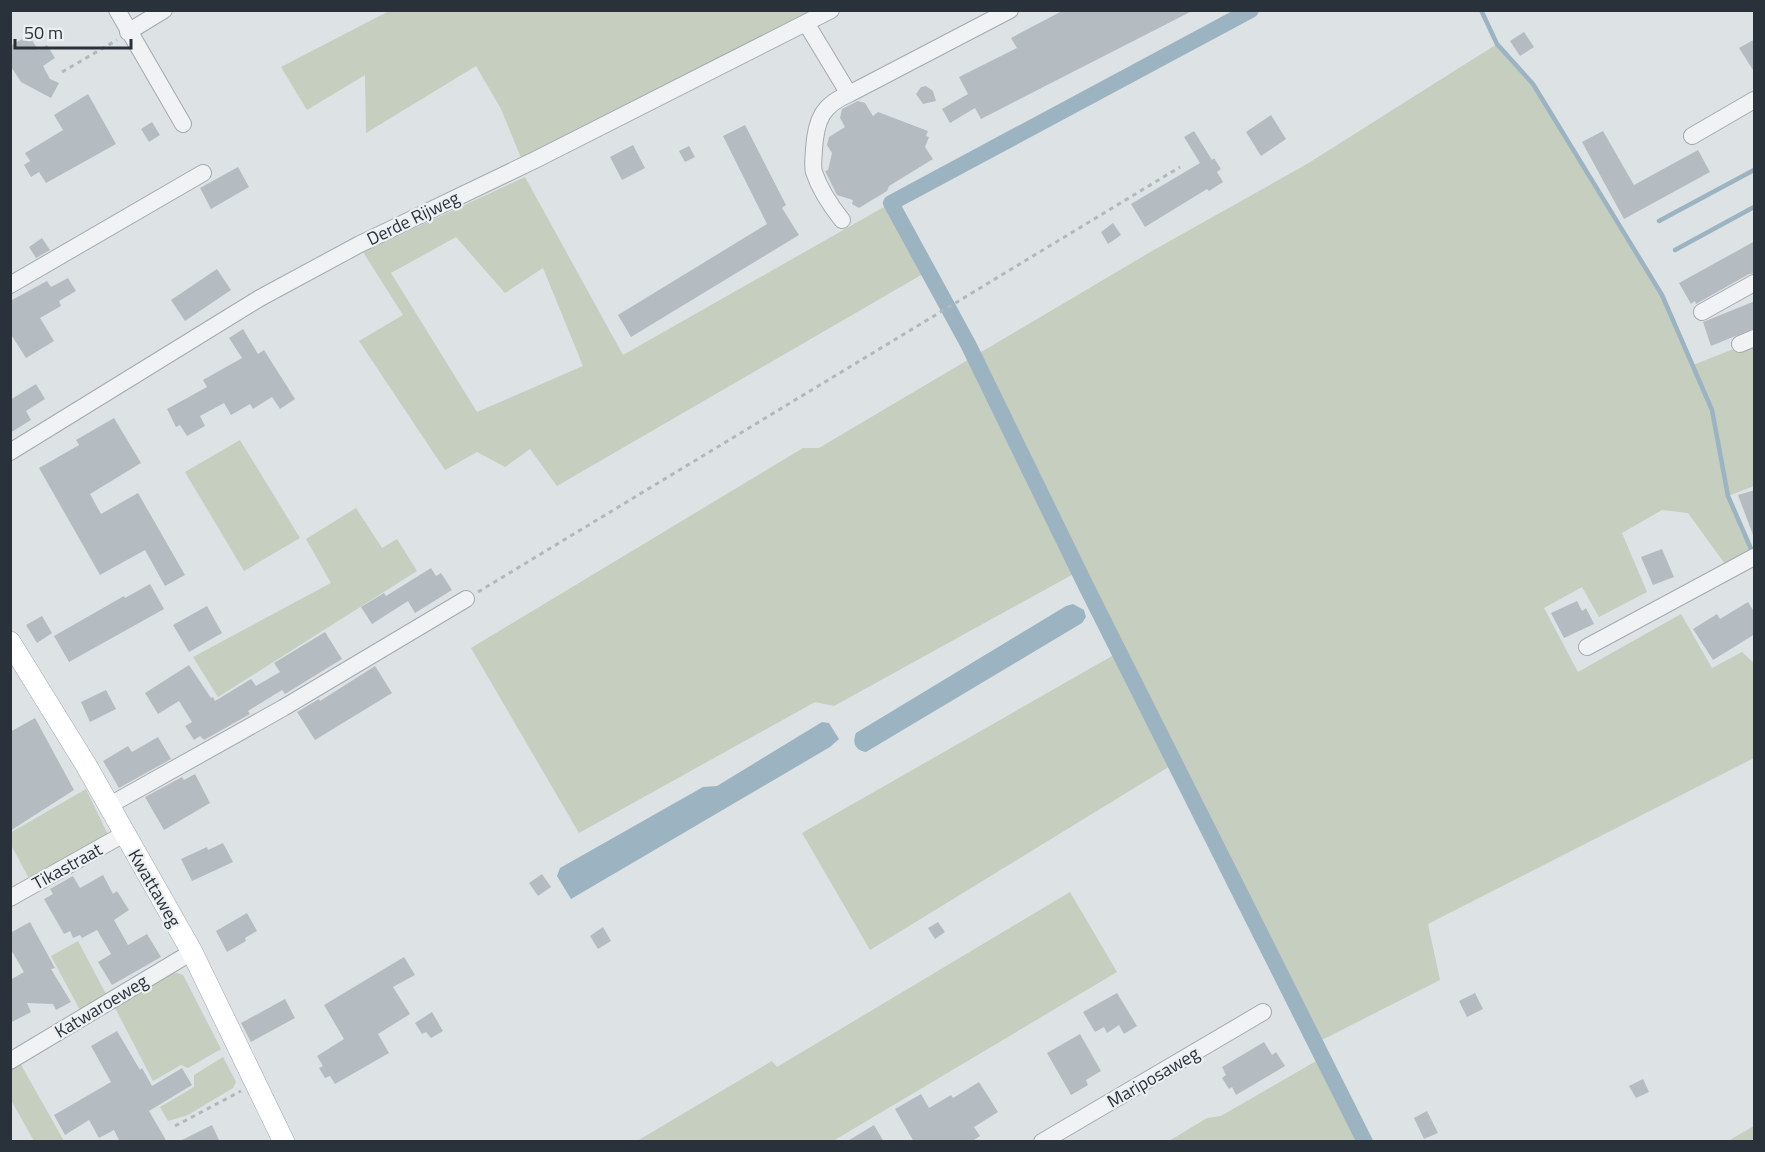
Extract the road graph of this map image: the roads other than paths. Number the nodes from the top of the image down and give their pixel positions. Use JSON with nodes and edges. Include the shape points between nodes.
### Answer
{"nodes":[{"id":1,"x":117,"y":10,"type":"edge"},
{"id":2,"x":164,"y":10,"type":"edge"},
{"id":3,"x":831,"y":10,"type":"edge"},
{"id":4,"x":1010,"y":10,"type":"edge"},
{"id":5,"x":806,"y":23,"type":"junction"},
{"id":6,"x":128,"y":32,"type":"junction"},
{"id":7,"x":849,"y":94,"type":"junction"},
{"id":8,"x":1755,"y":100,"type":"edge"},
{"id":9,"x":183,"y":124,"type":"dead end"},
{"id":10,"x":1692,"y":136,"type":"dead end"},
{"id":11,"x":203,"y":173,"type":"dead end"},
{"id":12,"x":842,"y":220,"type":"dead end"},
{"id":13,"x":1755,"y":283,"type":"edge"},
{"id":14,"x":10,"y":285,"type":"edge"},
{"id":15,"x":1702,"y":312,"type":"dead end"},
{"id":16,"x":10,"y":452,"type":"edge"},
{"id":17,"x":1755,"y":557,"type":"edge"},
{"id":18,"x":466,"y":599,"type":"road end"},
{"id":19,"x":10,"y":642,"type":"edge"},
{"id":20,"x":1587,"y":647,"type":"dead end"},
{"id":21,"x":108,"y":806,"type":"junction"},
{"id":22,"x":124,"y":834,"type":"junction"},
{"id":23,"x":10,"y":898,"type":"edge"},
{"id":24,"x":192,"y":952,"type":"junction"},
{"id":25,"x":1263,"y":1012,"type":"dead end"},
{"id":26,"x":10,"y":1060,"type":"edge"},
{"id":27,"x":284,"y":1142,"type":"edge"},
{"id":28,"x":1042,"y":1142,"type":"edge"}],
"edges":[{"from":1,"to":6,"type":"street"},
{"from":2,"to":6,"type":"street"},
{"from":3,"to":5,"type":"street","name":"Derde Rijweg"},
{"from":4,"to":7,"type":"street"},
{"from":5,"to":7,"type":"street"},
{"from":5,"to":16,"type":"street","name":"Derde Rijweg","via":[[360,244],[260,298]]},
{"from":6,"to":9,"type":"street"},
{"from":7,"to":12,"type":"street","via":[[827,106],[818,120],[813,169],[823,194]]},
{"from":8,"to":10,"type":"street"},
{"from":11,"to":14,"type":"street"},
{"from":13,"to":15,"type":"street"},
{"from":17,"to":20,"type":"street"},
{"from":18,"to":21,"type":"street"},
{"from":19,"to":21,"type":"main road","name":"Kwattaweg"},
{"from":21,"to":22,"type":"main road","name":"Kwattaweg"},
{"from":22,"to":23,"type":"street","name":"Tikastraat"},
{"from":22,"to":24,"type":"main road","name":"Kwattaweg"},
{"from":24,"to":26,"type":"street","name":"Katwaroeweg"},
{"from":24,"to":27,"type":"main road","name":"Kwattaweg"},
{"from":25,"to":28,"type":"street","name":"Mariposaweg"}]}
